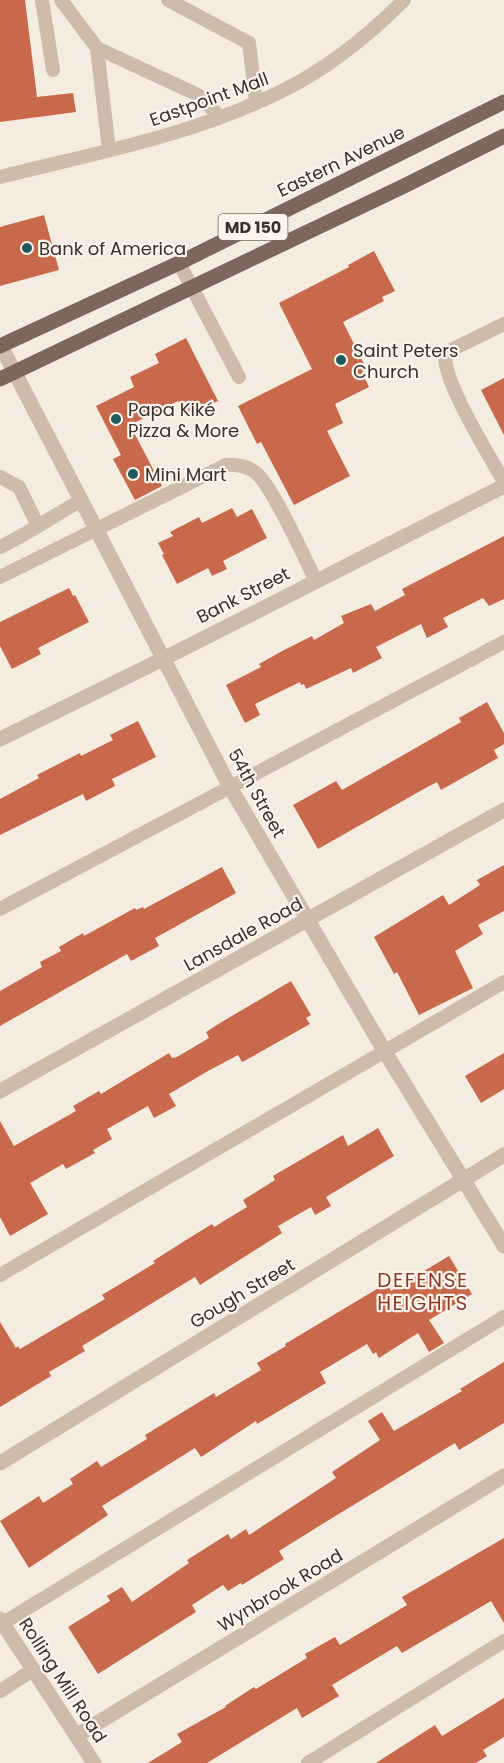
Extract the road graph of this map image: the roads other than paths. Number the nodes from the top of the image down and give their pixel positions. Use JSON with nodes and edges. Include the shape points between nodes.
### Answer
{"nodes":[{"id":1,"x":42,"y":0,"type":"edge"},
{"id":2,"x":61,"y":0,"type":"edge"},
{"id":3,"x":168,"y":0,"type":"edge"},
{"id":4,"x":404,"y":0,"type":"edge"},
{"id":5,"x":97,"y":48,"type":"junction"},
{"id":6,"x":53,"y":70,"type":"dead end"},
{"id":7,"x":256,"y":102,"type":"junction"},
{"id":8,"x":504,"y":102,"type":"edge"},
{"id":9,"x":220,"y":117,"type":"junction"},
{"id":10,"x":504,"y":136,"type":"edge"},
{"id":11,"x":109,"y":150,"type":"junction"},
{"id":12,"x":0,"y":177,"type":"edge"},
{"id":13,"x":179,"y":263,"type":"junction"},
{"id":14,"x":191,"y":287,"type":"junction"},
{"id":15,"x":504,"y":324,"type":"edge"},
{"id":16,"x":0,"y":346,"type":"edge"},
{"id":17,"x":7,"y":376,"type":"edge"},
{"id":18,"x":239,"y":376,"type":"dead end"},
{"id":19,"x":0,"y":477,"type":"edge"},
{"id":20,"x":504,"y":484,"type":"edge"},
{"id":21,"x":80,"y":501,"type":"junction"},
{"id":22,"x":34,"y":530,"type":"junction"},
{"id":23,"x":96,"y":530,"type":"junction"},
{"id":24,"x":0,"y":547,"type":"edge"},
{"id":25,"x":0,"y":577,"type":"edge"},
{"id":26,"x":316,"y":580,"type":"junction"},
{"id":27,"x":504,"y":642,"type":"edge"},
{"id":28,"x":162,"y":659,"type":"junction"},
{"id":29,"x":0,"y":739,"type":"edge"},
{"id":30,"x":230,"y":787,"type":"junction"},
{"id":31,"x":504,"y":810,"type":"edge"},
{"id":32,"x":0,"y":909,"type":"edge"},
{"id":33,"x":307,"y":920,"type":"junction"},
{"id":34,"x":504,"y":982,"type":"edge"},
{"id":35,"x":385,"y":1052,"type":"junction"},
{"id":36,"x":0,"y":1091,"type":"edge"},
{"id":37,"x":504,"y":1155,"type":"edge"},
{"id":38,"x":463,"y":1180,"type":"junction"},
{"id":39,"x":504,"y":1246,"type":"edge"},
{"id":40,"x":0,"y":1275,"type":"edge"},
{"id":41,"x":504,"y":1317,"type":"edge"},
{"id":42,"x":0,"y":1463,"type":"edge"},
{"id":43,"x":504,"y":1476,"type":"edge"},
{"id":44,"x":1,"y":1621,"type":"edge"},
{"id":45,"x":504,"y":1641,"type":"edge"},
{"id":46,"x":33,"y":1670,"type":"junction"},
{"id":47,"x":0,"y":1692,"type":"edge"},
{"id":48,"x":76,"y":1736,"type":"junction"},
{"id":49,"x":94,"y":1763,"type":"edge"},
{"id":50,"x":308,"y":1763,"type":"edge"}],
"edges":[{"from":1,"to":6,"type":"lane"},
{"from":2,"to":5,"type":"lane"},
{"from":3,"to":7,"type":"lane","via":[[249,43]]},
{"from":4,"to":7,"type":"lane","name":"Eastpoint Mall","via":[[340,54],[284,90]]},
{"from":5,"to":9,"type":"lane","via":[[198,95]]},
{"from":5,"to":11,"type":"lane"},
{"from":7,"to":9,"type":"lane","name":"Eastpoint Mall"},
{"from":8,"to":13,"type":"main road","name":"Eastern Avenue","number":"MD 150"},
{"from":9,"to":11,"type":"lane","name":"Eastpoint Mall"},
{"from":10,"to":14,"type":"main road","number":"MD 150"},
{"from":11,"to":12,"type":"lane","name":"Eastpoint Mall"},
{"from":13,"to":14,"type":"lane"},
{"from":13,"to":16,"type":"main road","name":"Eastern Avenue","number":"MD 150"},
{"from":14,"to":17,"type":"main road","number":"MD 150"},
{"from":14,"to":18,"type":"lane"},
{"from":15,"to":20,"type":"lane","via":[[453,349],[445,357],[445,368]]},
{"from":16,"to":17,"type":"street","name":"54th Street"},
{"from":17,"to":21,"type":"street","name":"54th Street"},
{"from":19,"to":22,"type":"lane","via":[[19,487]]},
{"from":20,"to":26,"type":"street","name":"Bank Street"},
{"from":21,"to":22,"type":"lane"},
{"from":21,"to":23,"type":"street","name":"54th Street"},
{"from":22,"to":24,"type":"lane"},
{"from":23,"to":25,"type":"lane"},
{"from":23,"to":26,"type":"lane","via":[[226,465],[239,464],[258,474],[268,488]]},
{"from":23,"to":28,"type":"street","name":"54th Street"},
{"from":26,"to":28,"type":"street","name":"Bank Street"},
{"from":27,"to":30,"type":"lane"},
{"from":28,"to":29,"type":"street","name":"Bank Street"},
{"from":28,"to":30,"type":"street","name":"54th Street"},
{"from":30,"to":32,"type":"lane"},
{"from":30,"to":33,"type":"street","name":"54th Street"},
{"from":31,"to":33,"type":"street","name":"Lansdale Road"},
{"from":33,"to":35,"type":"street","name":"54th Street"},
{"from":33,"to":36,"type":"street","name":"Lansdale Road"},
{"from":34,"to":35,"type":"lane"},
{"from":35,"to":38,"type":"street","name":"54th Street"},
{"from":35,"to":40,"type":"lane"},
{"from":37,"to":38,"type":"street","name":"Gough Street"},
{"from":38,"to":39,"type":"street","name":"54th Street"},
{"from":38,"to":42,"type":"street","name":"Gough Street"},
{"from":41,"to":44,"type":"lane"},
{"from":43,"to":48,"type":"street","name":"Wynbrook Road"},
{"from":44,"to":46,"type":"street","name":"Rolling Mill Road"},
{"from":45,"to":50,"type":"lane"},
{"from":46,"to":47,"type":"lane"},
{"from":46,"to":48,"type":"street","name":"Rolling Mill Road"},
{"from":48,"to":49,"type":"street","name":"Rolling Mill Road"}]}
